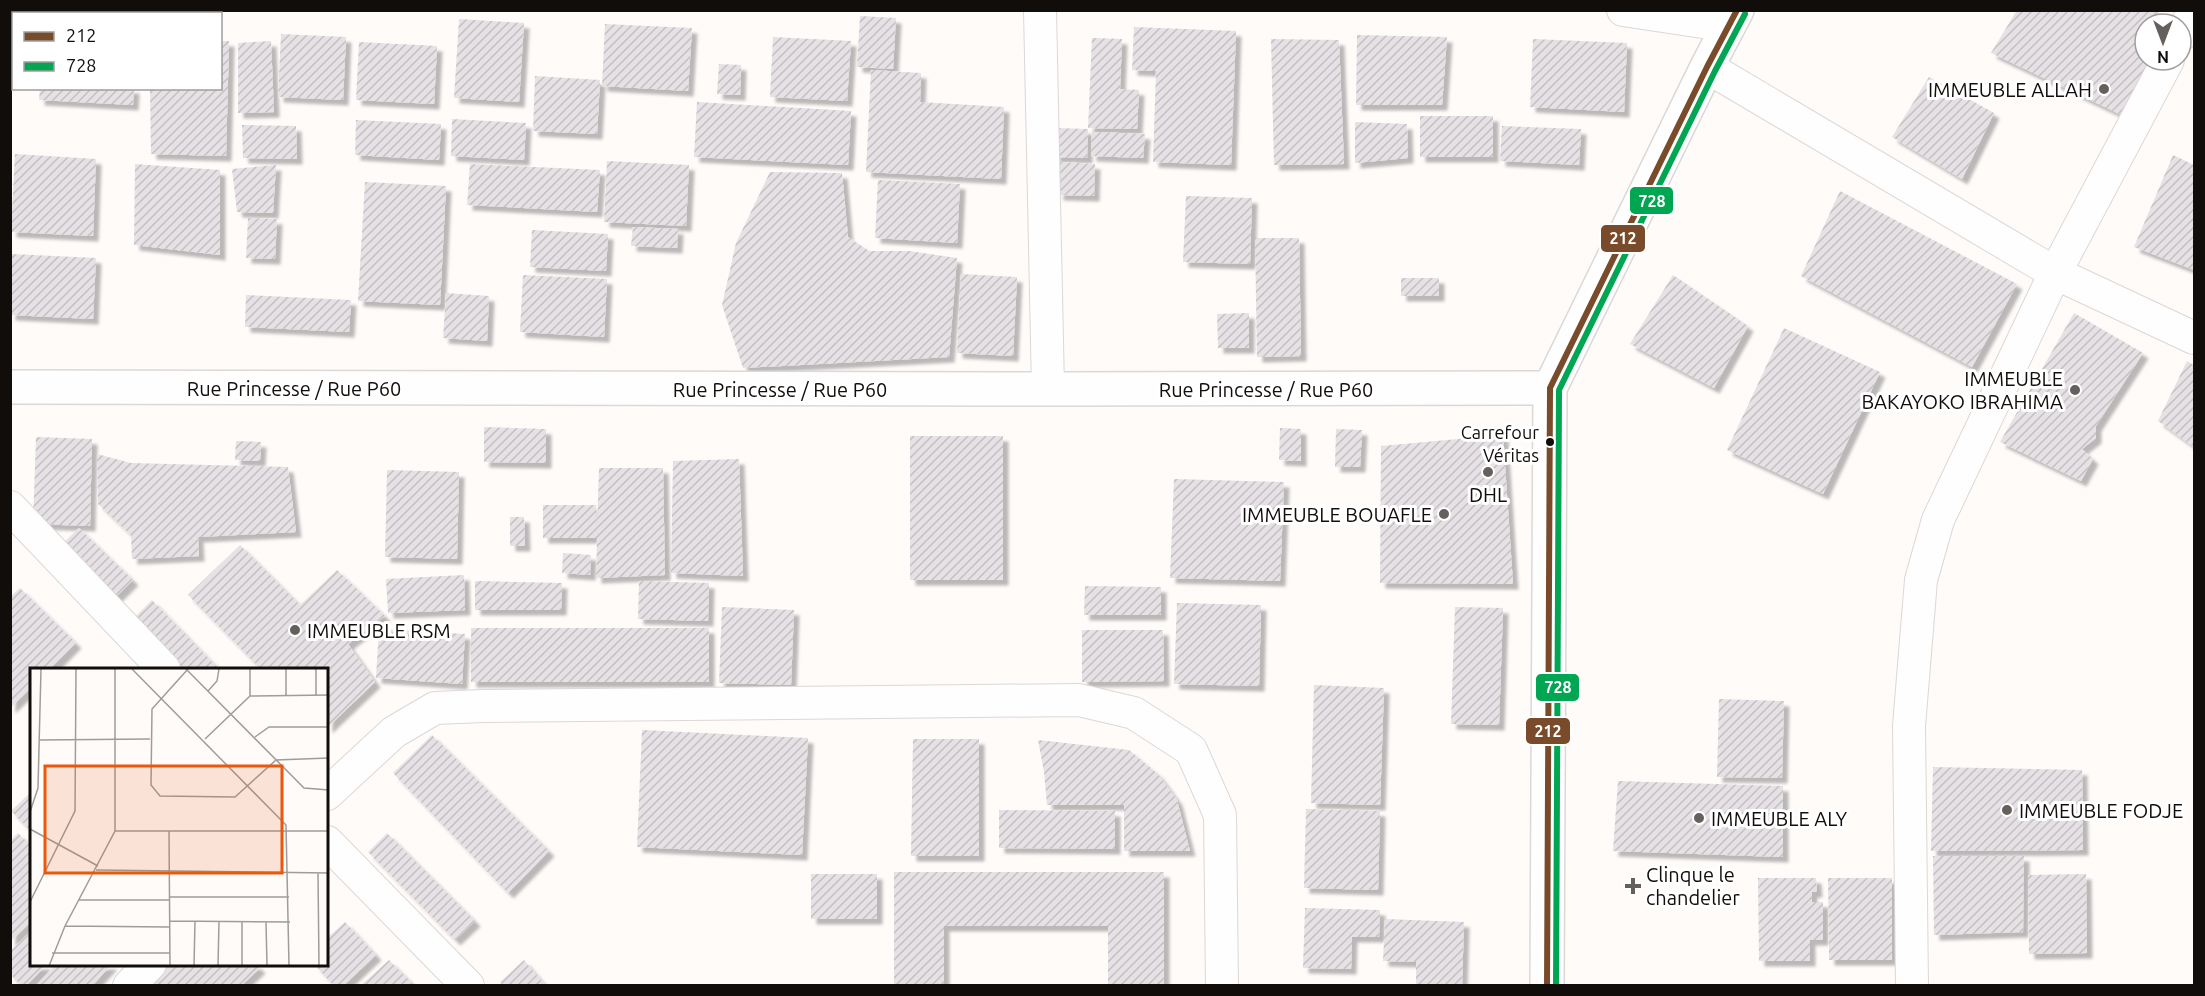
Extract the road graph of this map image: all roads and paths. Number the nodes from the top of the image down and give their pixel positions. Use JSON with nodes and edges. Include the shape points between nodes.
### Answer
{"nodes":[{"id":1,"x":1040,"y":10,"type":"edge"},
{"id":2,"x":1623,"y":10,"type":"edge"},
{"id":3,"x":1733,"y":18,"type":"edge"},
{"id":4,"x":1707,"y":67,"type":"junction"},
{"id":5,"x":2162,"y":72,"type":"edge"},
{"id":6,"x":2055,"y":273,"type":"junction"},
{"id":7,"x":2194,"y":338,"type":"edge"},
{"id":8,"x":10,"y":387,"type":"edge"},
{"id":9,"x":1550,"y":388,"type":"junction"},
{"id":10,"x":1047,"y":389,"type":"junction"},
{"id":11,"x":10,"y":507,"type":"edge"},
{"id":12,"x":163,"y":668,"type":"edge"},
{"id":13,"x":328,"y":793,"type":"edge"},
{"id":14,"x":328,"y":843,"type":"edge"},
{"id":15,"x":148,"y":966,"type":"edge"},
{"id":16,"x":129,"y":986,"type":"edge"},
{"id":17,"x":468,"y":986,"type":"edge"},
{"id":18,"x":1222,"y":986,"type":"edge"},
{"id":19,"x":1547,"y":986,"type":"edge"},
{"id":20,"x":1912,"y":986,"type":"edge"}],
"edges":[{"from":1,"to":10,"type":"street"},
{"from":2,"to":3,"type":"street"},
{"from":3,"to":4,"type":"street"},
{"from":4,"to":6,"type":"street"},
{"from":4,"to":9,"type":"street"},
{"from":5,"to":6,"type":"street"},
{"from":6,"to":7,"type":"street"},
{"from":6,"to":20,"type":"street","via":[[1938,520],[1921,580],[1909,726]]},
{"from":8,"to":10,"type":"street","name":"Rue Princesse / Rue P60"},
{"from":9,"to":10,"type":"street","name":"Rue Princesse / Rue P60"},
{"from":9,"to":19,"type":"street"},
{"from":11,"to":12,"type":"street"},
{"from":13,"to":18,"type":"street","via":[[394,732],[435,708],[1080,700],[1134,713],[1191,750],[1220,815]]},
{"from":14,"to":17,"type":"street"},
{"from":15,"to":16,"type":"street"}]}
